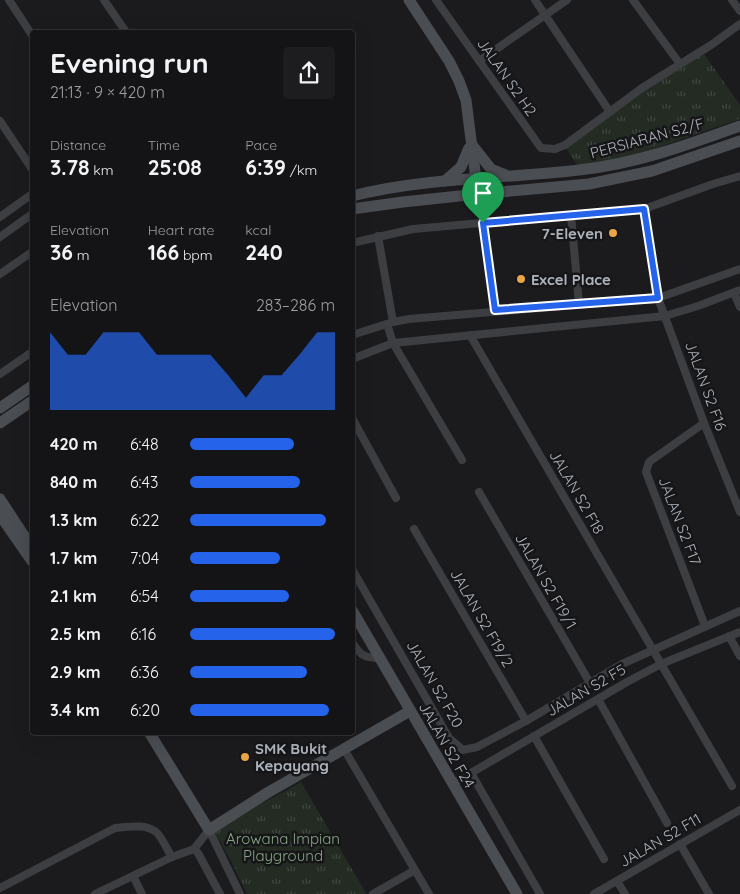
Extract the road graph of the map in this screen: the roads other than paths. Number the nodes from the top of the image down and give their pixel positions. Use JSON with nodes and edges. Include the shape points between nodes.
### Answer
{"nodes":[{"id":1,"x":9,"y":0,"type":"edge"},
{"id":2,"x":104,"y":0,"type":"edge"},
{"id":3,"x":409,"y":0,"type":"edge"},
{"id":4,"x":436,"y":0,"type":"edge"},
{"id":5,"x":535,"y":0,"type":"edge"},
{"id":6,"x":567,"y":0,"type":"edge"},
{"id":7,"x":634,"y":0,"type":"edge"},
{"id":8,"x":732,"y":0,"type":"edge"},
{"id":9,"x":740,"y":11,"type":"edge"},
{"id":10,"x":545,"y":15,"type":"junction"},
{"id":11,"x":740,"y":24,"type":"edge"},
{"id":12,"x":125,"y":30,"type":"edge"},
{"id":13,"x":30,"y":32,"type":"edge"},
{"id":14,"x":479,"y":61,"type":"junction"},
{"id":15,"x":680,"y":64,"type":"junction"},
{"id":16,"x":610,"y":112,"type":"junction"},
{"id":17,"x":0,"y":121,"type":"edge"},
{"id":18,"x":740,"y":126,"type":"edge"},
{"id":19,"x":740,"y":142,"type":"edge"},
{"id":20,"x":471,"y":144,"type":"junction"},
{"id":21,"x":30,"y":166,"type":"edge"},
{"id":22,"x":510,"y":176,"type":"junction"},
{"id":23,"x":740,"y":176,"type":"edge"},
{"id":24,"x":475,"y":179,"type":"junction"},
{"id":25,"x":445,"y":181,"type":"junction"},
{"id":26,"x":478,"y":194,"type":"junction"},
{"id":27,"x":30,"y":195,"type":"edge"},
{"id":28,"x":355,"y":195,"type":"edge"},
{"id":29,"x":355,"y":209,"type":"edge"},
{"id":30,"x":644,"y":209,"type":"junction"},
{"id":31,"x":30,"y":215,"type":"edge"},
{"id":32,"x":571,"y":215,"type":"junction"},
{"id":33,"x":0,"y":217,"type":"edge"},
{"id":34,"x":483,"y":223,"type":"junction"},
{"id":35,"x":378,"y":236,"type":"junction"},
{"id":36,"x":0,"y":237,"type":"edge"},
{"id":37,"x":355,"y":242,"type":"edge"},
{"id":38,"x":30,"y":253,"type":"edge"},
{"id":39,"x":740,"y":269,"type":"edge"},
{"id":40,"x":0,"y":274,"type":"edge"},
{"id":41,"x":737,"y":292,"type":"edge"},
{"id":42,"x":658,"y":298,"type":"junction"},
{"id":43,"x":579,"y":304,"type":"junction"},
{"id":44,"x":740,"y":307,"type":"edge"},
{"id":45,"x":495,"y":310,"type":"junction"},
{"id":46,"x":665,"y":316,"type":"junction"},
{"id":47,"x":390,"y":323,"type":"junction"},
{"id":48,"x":355,"y":333,"type":"edge"},
{"id":49,"x":470,"y":335,"type":"junction"},
{"id":50,"x":393,"y":342,"type":"junction"},
{"id":51,"x":30,"y":353,"type":"edge"},
{"id":52,"x":355,"y":358,"type":"edge"},
{"id":53,"x":0,"y":374,"type":"edge"},
{"id":54,"x":30,"y":387,"type":"edge"},
{"id":55,"x":30,"y":402,"type":"edge"},
{"id":56,"x":2,"y":404,"type":"edge"},
{"id":57,"x":0,"y":423,"type":"edge"},
{"id":58,"x":355,"y":423,"type":"edge"},
{"id":59,"x":704,"y":423,"type":"junction"},
{"id":60,"x":462,"y":460,"type":"dead end"},
{"id":61,"x":479,"y":492,"type":"dead end"},
{"id":62,"x":396,"y":498,"type":"dead end"},
{"id":63,"x":0,"y":499,"type":"edge"},
{"id":64,"x":740,"y":512,"type":"edge"},
{"id":65,"x":0,"y":515,"type":"edge"},
{"id":66,"x":414,"y":529,"type":"dead end"},
{"id":67,"x":30,"y":545,"type":"edge"},
{"id":68,"x":30,"y":559,"type":"edge"},
{"id":69,"x":355,"y":574,"type":"edge"},
{"id":70,"x":740,"y":611,"type":"edge"},
{"id":71,"x":355,"y":615,"type":"edge"},
{"id":72,"x":705,"y":626,"type":"junction"},
{"id":73,"x":740,"y":632,"type":"edge"},
{"id":74,"x":729,"y":636,"type":"junction"},
{"id":75,"x":355,"y":647,"type":"edge"},
{"id":76,"x":653,"y":649,"type":"junction"},
{"id":77,"x":740,"y":656,"type":"edge"},
{"id":78,"x":379,"y":658,"type":"junction"},
{"id":79,"x":661,"y":664,"type":"junction"},
{"id":80,"x":590,"y":683,"type":"junction"},
{"id":81,"x":598,"y":698,"type":"junction"},
{"id":82,"x":410,"y":711,"type":"junction"},
{"id":83,"x":526,"y":721,"type":"junction"},
{"id":84,"x":151,"y":735,"type":"edge"},
{"id":85,"x":534,"y":736,"type":"junction"},
{"id":86,"x":344,"y":749,"type":"junction"},
{"id":87,"x":471,"y":772,"type":"junction"},
{"id":88,"x":452,"y":784,"type":"junction"},
{"id":89,"x":732,"y":786,"type":"dead end"},
{"id":90,"x":740,"y":810,"type":"edge"},
{"id":91,"x":667,"y":823,"type":"dead end"},
{"id":92,"x":209,"y":830,"type":"junction"},
{"id":93,"x":680,"y":844,"type":"junction"},
{"id":94,"x":194,"y":849,"type":"junction"},
{"id":95,"x":172,"y":857,"type":"junction"},
{"id":96,"x":604,"y":859,"type":"dead end"},
{"id":97,"x":415,"y":870,"type":"junction"},
{"id":98,"x":133,"y":876,"type":"junction"},
{"id":99,"x":617,"y":881,"type":"junction"},
{"id":100,"x":0,"y":888,"type":"edge"},
{"id":101,"x":95,"y":894,"type":"edge"},
{"id":102,"x":142,"y":894,"type":"edge"},
{"id":103,"x":220,"y":894,"type":"edge"},
{"id":104,"x":240,"y":894,"type":"edge"},
{"id":105,"x":373,"y":894,"type":"edge"},
{"id":106,"x":429,"y":894,"type":"edge"},
{"id":107,"x":516,"y":894,"type":"edge"},
{"id":108,"x":540,"y":894,"type":"edge"},
{"id":109,"x":594,"y":894,"type":"edge"},
{"id":110,"x":625,"y":894,"type":"edge"},
{"id":111,"x":709,"y":894,"type":"edge"}],
"edges":[{"from":1,"to":13,"type":"street"},
{"from":2,"to":12,"type":"street"},
{"from":3,"to":20,"type":"street","via":[[459,81],[466,100]]},
{"from":4,"to":14,"type":"street","name":"JALAN S2 H2"},
{"from":5,"to":10,"type":"street"},
{"from":6,"to":10,"type":"street"},
{"from":7,"to":15,"type":"street"},
{"from":8,"to":9,"type":"street"},
{"from":10,"to":14,"type":"street"},
{"from":10,"to":16,"type":"street"},
{"from":11,"to":15,"type":"street"},
{"from":14,"to":16,"type":"street","name":"JALAN S2 H2","via":[[541,148],[555,149],[565,145]]},
{"from":15,"to":16,"type":"street"},
{"from":17,"to":21,"type":"street"},
{"from":18,"to":22,"type":"street","name":"PERSIARAN S2/F","via":[[615,165]]},
{"from":19,"to":26,"type":"street","name":"PERSIARAN S2/F","via":[[652,171],[605,181]]},
{"from":20,"to":22,"type":"street","via":[[491,169]]},
{"from":20,"to":24,"type":"street"},
{"from":20,"to":25,"type":"street","via":[[461,167]]},
{"from":22,"to":24,"type":"street","name":"PERSIARAN S2/F"},
{"from":23,"to":30,"type":"street"},
{"from":24,"to":25,"type":"street","name":"PERSIARAN S2/F"},
{"from":24,"to":26,"type":"street"},
{"from":25,"to":28,"type":"street","name":"PERSIARAN S2/F"},
{"from":26,"to":29,"type":"street","name":"PERSIARAN S2/F"},
{"from":26,"to":34,"type":"street"},
{"from":27,"to":33,"type":"street"},
{"from":30,"to":32,"type":"street"},
{"from":30,"to":42,"type":"street","name":"JALAN S2 F16"},
{"from":31,"to":36,"type":"street"},
{"from":32,"to":34,"type":"street"},
{"from":32,"to":43,"type":"street"},
{"from":34,"to":35,"type":"street","via":[[413,229]]},
{"from":34,"to":45,"type":"street"},
{"from":35,"to":37,"type":"street"},
{"from":35,"to":47,"type":"street"},
{"from":38,"to":40,"type":"street"},
{"from":39,"to":42,"type":"street"},
{"from":41,"to":44,"type":"street"},
{"from":41,"to":46,"type":"street"},
{"from":42,"to":43,"type":"street"},
{"from":42,"to":46,"type":"street","name":"JALAN S2 F16"},
{"from":43,"to":45,"type":"street"},
{"from":45,"to":47,"type":"street"},
{"from":46,"to":49,"type":"street"},
{"from":46,"to":59,"type":"street","name":"JALAN S2 F16"},
{"from":47,"to":48,"type":"street"},
{"from":47,"to":50,"type":"street"},
{"from":49,"to":50,"type":"street"},
{"from":49,"to":76,"type":"street","name":"JALAN S2 F18"},
{"from":50,"to":52,"type":"street"},
{"from":50,"to":60,"type":"street"},
{"from":51,"to":53,"type":"street"},
{"from":54,"to":56,"type":"street"},
{"from":55,"to":57,"type":"street"},
{"from":58,"to":62,"type":"street"},
{"from":59,"to":64,"type":"street","name":"JALAN S2 F16"},
{"from":59,"to":72,"type":"street","name":"JALAN S2 F17","via":[[649,462],[646,472]]},
{"from":61,"to":80,"type":"street","name":"JALAN S2 F19/1"},
{"from":63,"to":67,"type":"street"},
{"from":65,"to":68,"type":"street"},
{"from":66,"to":83,"type":"street","name":"JALAN S2 F19/2"},
{"from":69,"to":83,"type":"street","name":"JALAN S2 F20","via":[[449,738],[463,750],[477,747]]},
{"from":70,"to":72,"type":"street"},
{"from":71,"to":78,"type":"street","name":"JALAN S2 F24"},
{"from":72,"to":76,"type":"street"},
{"from":73,"to":74,"type":"street","name":"JALAN S2 F5"},
{"from":74,"to":77,"type":"street"},
{"from":74,"to":79,"type":"street","name":"JALAN S2 F5"},
{"from":75,"to":78,"type":"street","via":[[368,658]]},
{"from":76,"to":79,"type":"street","name":"JALAN S2 F18"},
{"from":76,"to":80,"type":"street"},
{"from":78,"to":82,"type":"street","name":"JALAN S2 F24"},
{"from":79,"to":81,"type":"street","name":"JALAN S2 F5"},
{"from":79,"to":89,"type":"street","name":"JALAN S2 F18"},
{"from":80,"to":83,"type":"street"},
{"from":81,"to":85,"type":"street","name":"JALAN S2 F5"},
{"from":81,"to":91,"type":"street"},
{"from":82,"to":86,"type":"street"},
{"from":82,"to":88,"type":"street","name":"JALAN S2 F24"},
{"from":84,"to":92,"type":"street"},
{"from":85,"to":87,"type":"street","name":"JALAN S2 F5"},
{"from":85,"to":96,"type":"street"},
{"from":86,"to":92,"type":"street"},
{"from":86,"to":97,"type":"street"},
{"from":87,"to":88,"type":"street","name":"JALAN S2 F5"},
{"from":87,"to":108,"type":"street"},
{"from":88,"to":107,"type":"street","name":"JALAN S2 F24"},
{"from":90,"to":93,"type":"street","name":"JALAN S2 F11"},
{"from":92,"to":94,"type":"street"},
{"from":92,"to":104,"type":"street"},
{"from":93,"to":99,"type":"street","name":"JALAN S2 F11"},
{"from":93,"to":111,"type":"street"},
{"from":94,"to":95,"type":"street"},
{"from":94,"to":103,"type":"street"},
{"from":95,"to":98,"type":"street"},
{"from":95,"to":100,"type":"street","via":[[157,833],[148,827],[114,828]]},
{"from":97,"to":105,"type":"street"},
{"from":97,"to":106,"type":"street"},
{"from":98,"to":101,"type":"street"},
{"from":98,"to":102,"type":"street"},
{"from":99,"to":109,"type":"street","name":"JALAN S2 F11"},
{"from":99,"to":110,"type":"street"}]}
